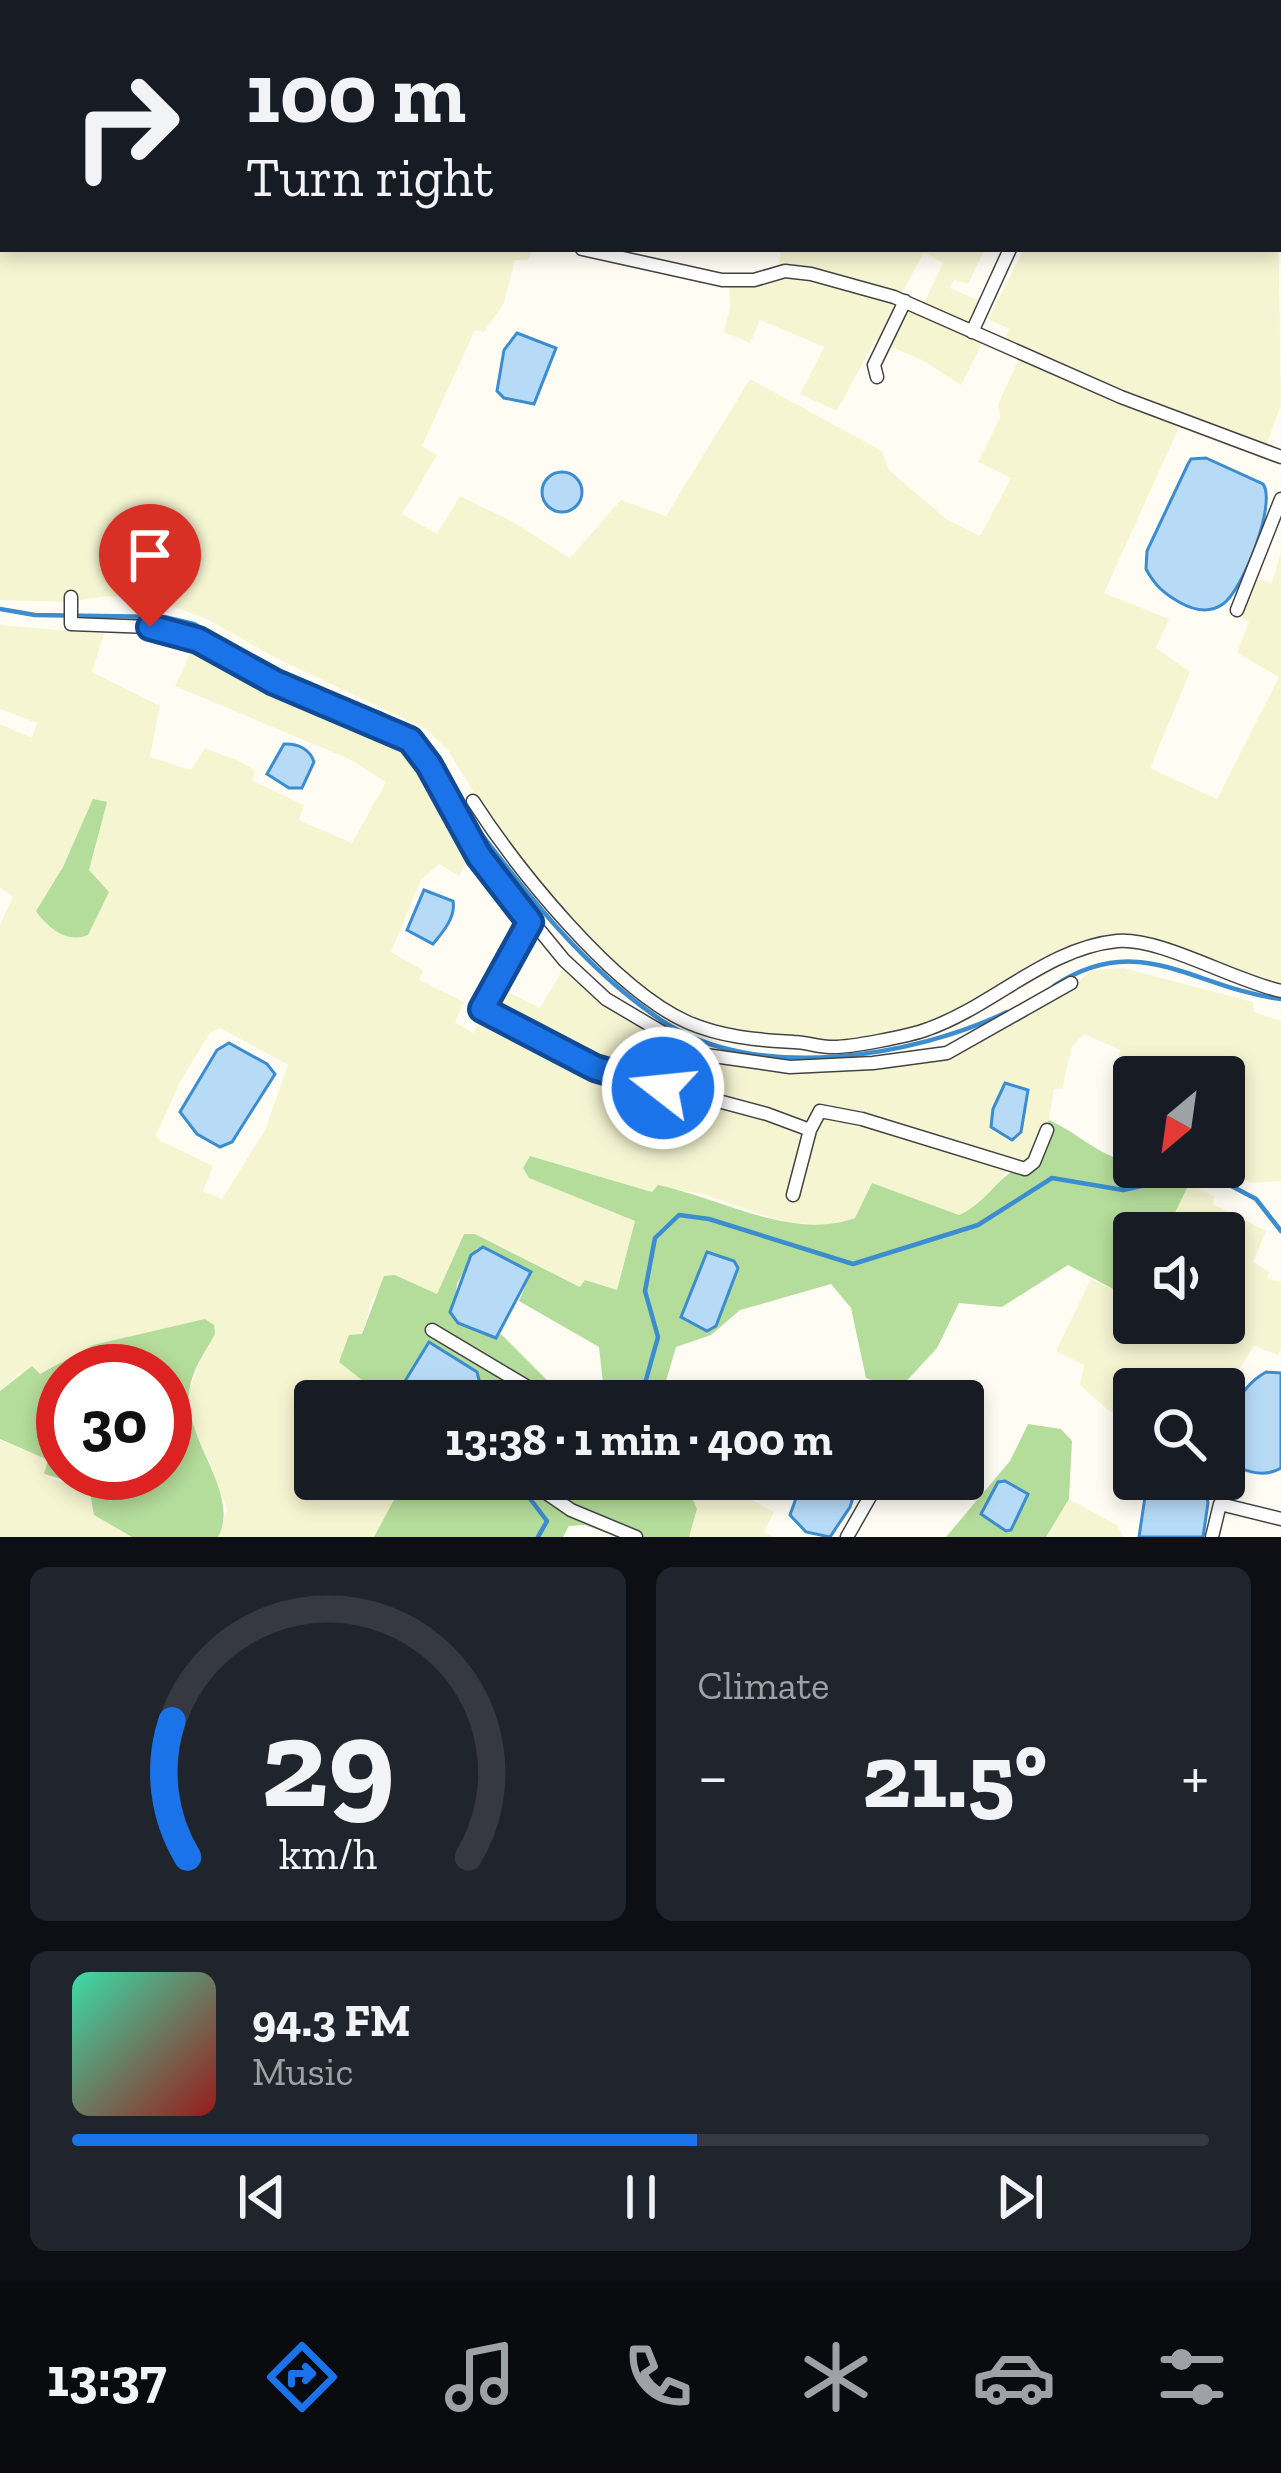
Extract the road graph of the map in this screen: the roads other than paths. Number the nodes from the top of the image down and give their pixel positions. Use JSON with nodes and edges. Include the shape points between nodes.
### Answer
{"nodes":[{"id":1,"x":596,"y":252,"type":"edge"},
{"id":2,"x":1009,"y":252,"type":"edge"},
{"id":3,"x":904,"y":301,"type":"junction"},
{"id":4,"x":972,"y":332,"type":"junction"},
{"id":5,"x":877,"y":377,"type":"dead end"},
{"id":6,"x":1281,"y":458,"type":"edge"},
{"id":7,"x":1281,"y":499,"type":"edge"},
{"id":8,"x":71,"y":608,"type":"dead end"},
{"id":9,"x":1237,"y":610,"type":"dead end"},
{"id":10,"x":473,"y":801,"type":"dead end"},
{"id":11,"x":530,"y":922,"type":"junction"},
{"id":12,"x":1071,"y":983,"type":"dead end"},
{"id":13,"x":1281,"y":991,"type":"edge"},
{"id":14,"x":810,"y":1130,"type":"junction"},
{"id":15,"x":1048,"y":1130,"type":"dead end"},
{"id":16,"x":793,"y":1196,"type":"dead end"},
{"id":17,"x":432,"y":1330,"type":"dead end"},
{"id":18,"x":515,"y":1380,"type":"edge"},
{"id":19,"x":556,"y":1500,"type":"edge"},
{"id":20,"x":868,"y":1500,"type":"edge"},
{"id":21,"x":1281,"y":1519,"type":"edge"},
{"id":22,"x":635,"y":1537,"type":"edge"},
{"id":23,"x":847,"y":1537,"type":"edge"},
{"id":24,"x":1212,"y":1537,"type":"edge"}],
"edges":[{"from":1,"to":3,"type":"street","via":[[722,280],[811,274]]},
{"from":2,"to":4,"type":"street"},
{"from":3,"to":4,"type":"street"},
{"from":3,"to":5,"type":"street","via":[[874,365]]},
{"from":4,"to":6,"type":"street"},
{"from":7,"to":9,"type":"street"},
{"from":8,"to":11,"type":"street","via":[[71,624],[150,627],[198,640],[410,740],[479,856]]},
{"from":10,"to":13,"type":"street","via":[[524,876],[629,982],[685,1021],[732,1037],[841,1047],[927,1030],[1062,957],[1115,941],[1151,942]]},
{"from":11,"to":12,"type":"street","via":[[606,999],[654,1030],[699,1054],[790,1066],[946,1053]]},
{"from":11,"to":14,"type":"street","via":[[482,1009],[595,1068]]},
{"from":14,"to":15,"type":"street","via":[[820,1111],[862,1118],[1025,1169]]},
{"from":14,"to":16,"type":"street"},
{"from":17,"to":18,"type":"street"},
{"from":19,"to":22,"type":"street"},
{"from":20,"to":23,"type":"street"},
{"from":21,"to":24,"type":"street","via":[[1220,1504]]}]}
